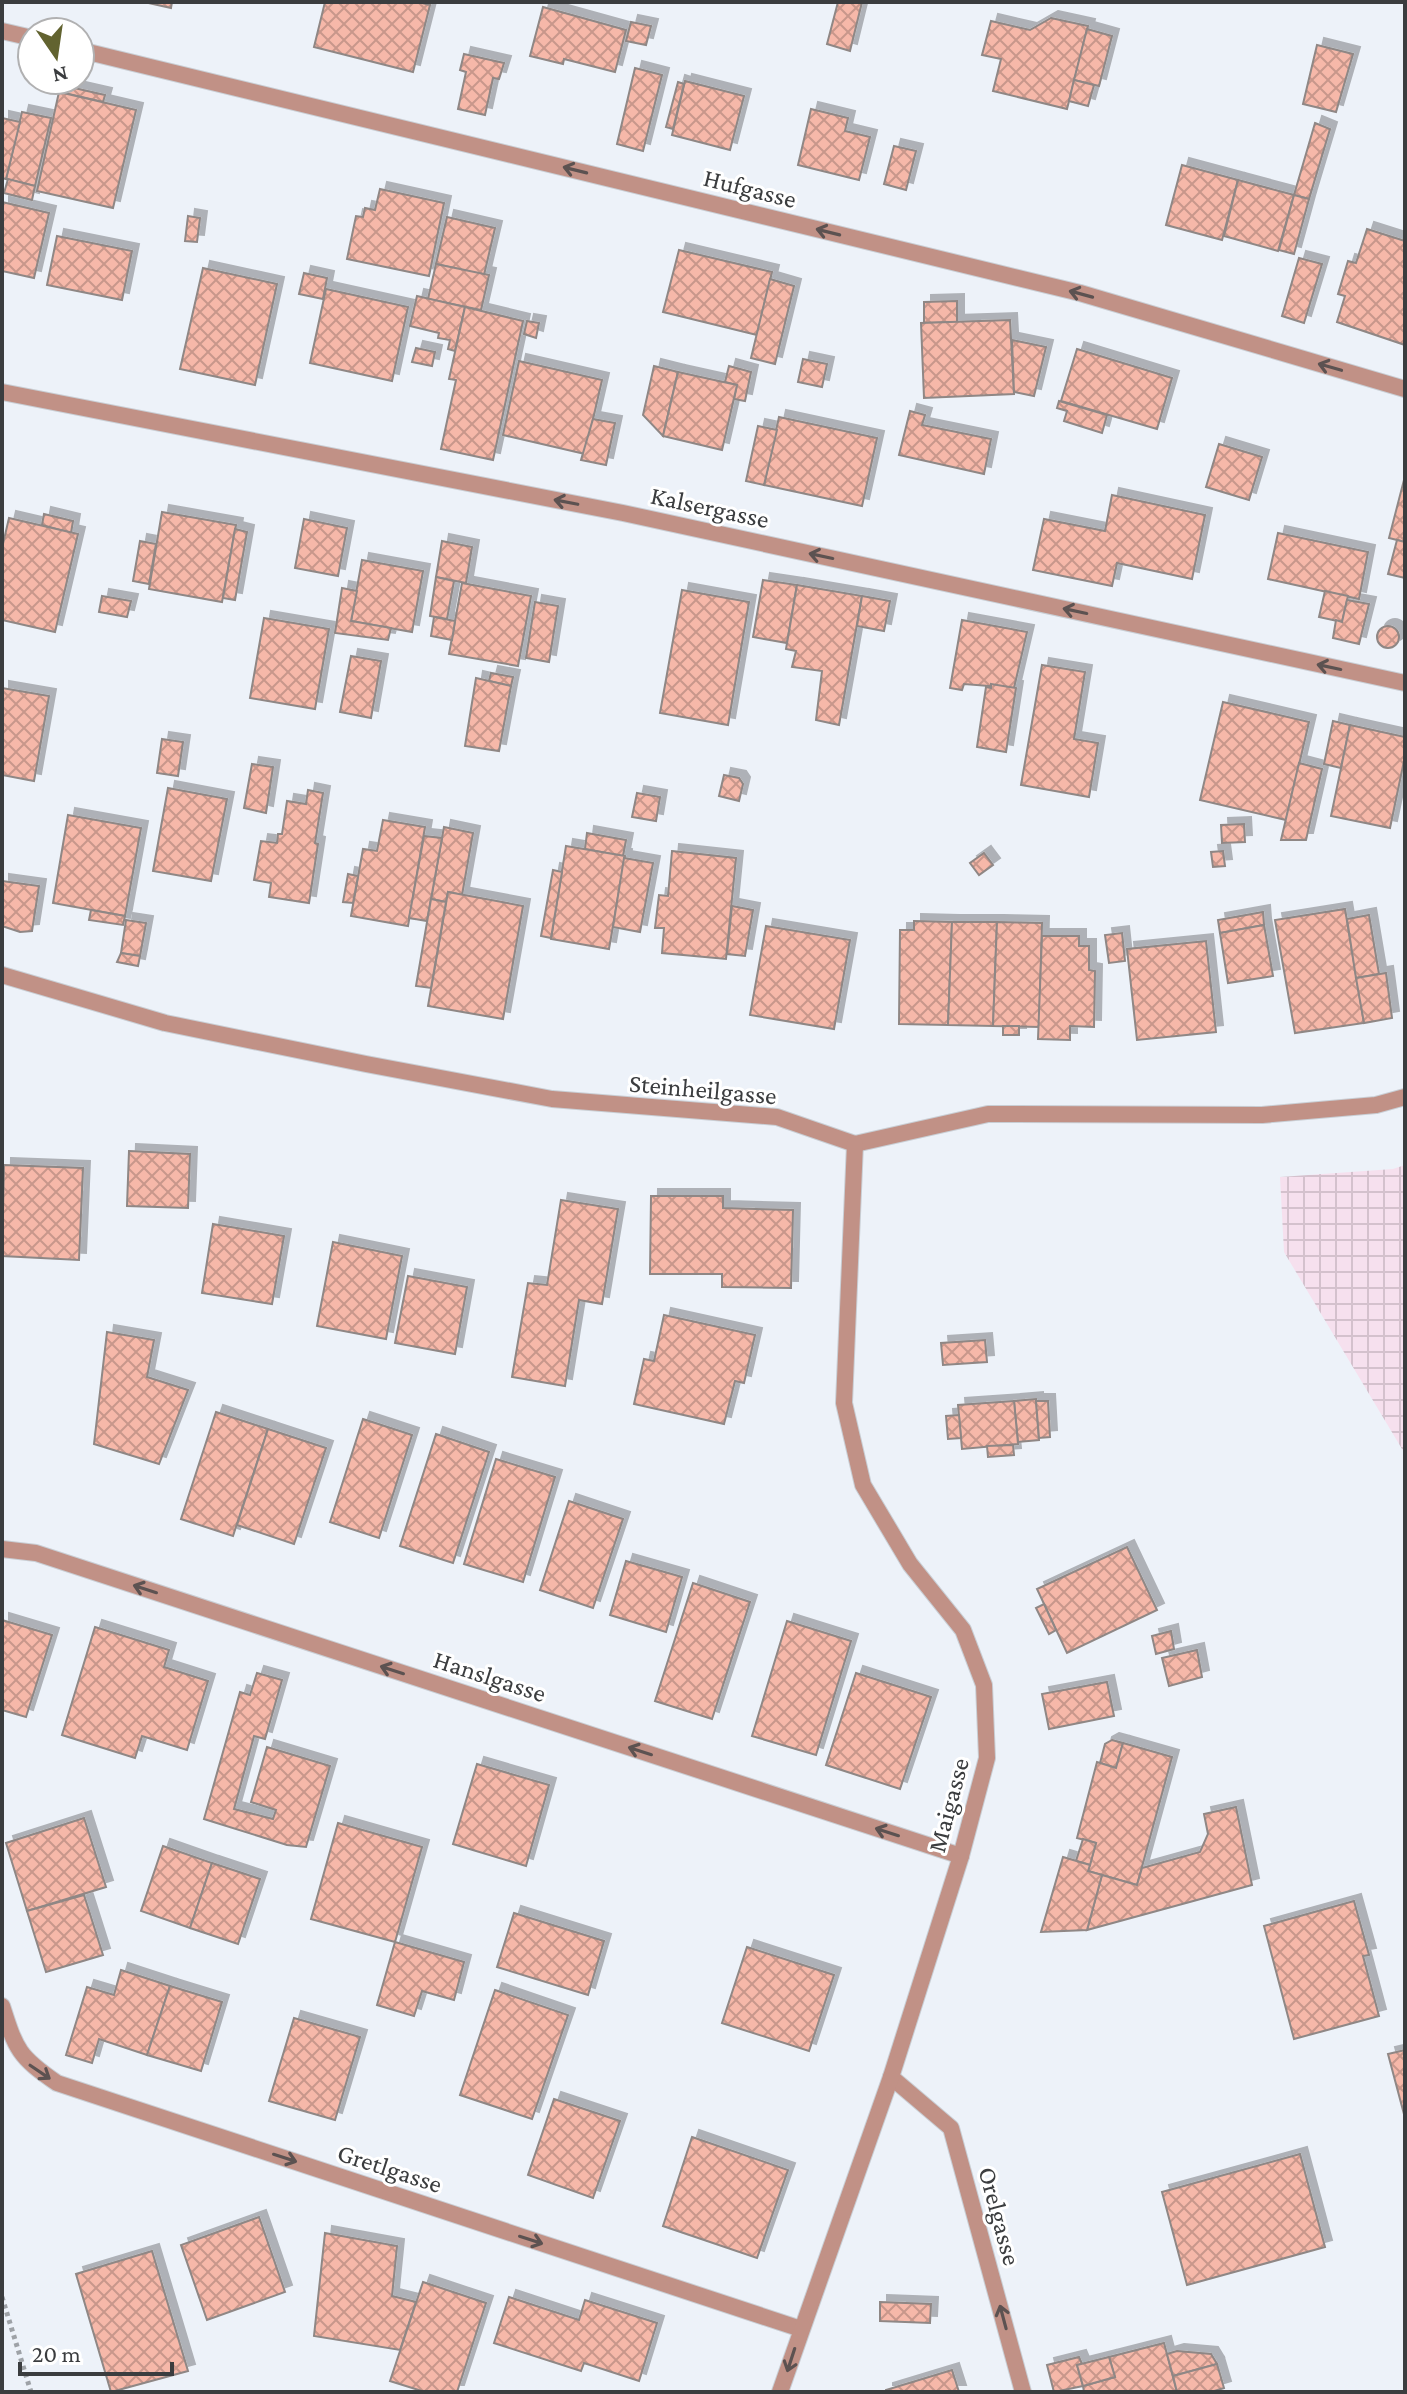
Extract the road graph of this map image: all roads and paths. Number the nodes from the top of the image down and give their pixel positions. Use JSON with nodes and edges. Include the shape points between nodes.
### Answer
{"nodes":[{"id":1,"x":96,"y":54,"type":"edge"},
{"id":2,"x":1405,"y":389,"type":"edge"},
{"id":3,"x":2,"y":392,"type":"edge"},
{"id":4,"x":1405,"y":683,"type":"edge"},
{"id":5,"x":2,"y":975,"type":"edge"},
{"id":6,"x":1405,"y":1097,"type":"edge"},
{"id":7,"x":855,"y":1144,"type":"junction"},
{"id":8,"x":2,"y":1549,"type":"edge"},
{"id":9,"x":961,"y":1856,"type":"junction"},
{"id":10,"x":2,"y":2006,"type":"edge"},
{"id":11,"x":891,"y":2077,"type":"junction"},
{"id":12,"x":2,"y":2297,"type":"edge"},
{"id":13,"x":801,"y":2329,"type":"junction"},
{"id":14,"x":31,"y":2392,"type":"edge"},
{"id":15,"x":780,"y":2392,"type":"edge"},
{"id":16,"x":1023,"y":2392,"type":"edge"}],
"edges":[{"from":2,"to":1,"type":"street","name":"Hufgasse","one_way":true,"via":[[1080,293]]},
{"from":4,"to":3,"type":"street","name":"Kalsergasse","one_way":true,"via":[[623,513]]},
{"from":5,"to":7,"type":"street","name":"Steinheilgasse","via":[[165,1023],[366,1064],[552,1099],[777,1117]]},
{"from":6,"to":7,"type":"street","via":[[1376,1105],[1262,1115],[988,1114]]},
{"from":7,"to":9,"type":"street","name":"Maigasse","via":[[844,1403],[863,1485],[910,1564],[963,1630],[984,1685],[987,1758]]},
{"from":9,"to":8,"type":"street","name":"Hanslgasse","one_way":true,"via":[[36,1553]]},
{"from":9,"to":11,"type":"street","name":"Maigasse"},
{"from":10,"to":13,"type":"street","name":"Gretlgasse","one_way":true,"via":[[27,2063],[57,2083]]},
{"from":11,"to":13,"type":"street","name":"Maigasse"},
{"from":16,"to":11,"type":"street","name":"Orelgasse","one_way":true,"via":[[951,2128]]},
{"from":12,"to":14,"type":"path"},
{"from":13,"to":15,"type":"street","name":"Maigasse","one_way":true}]}
